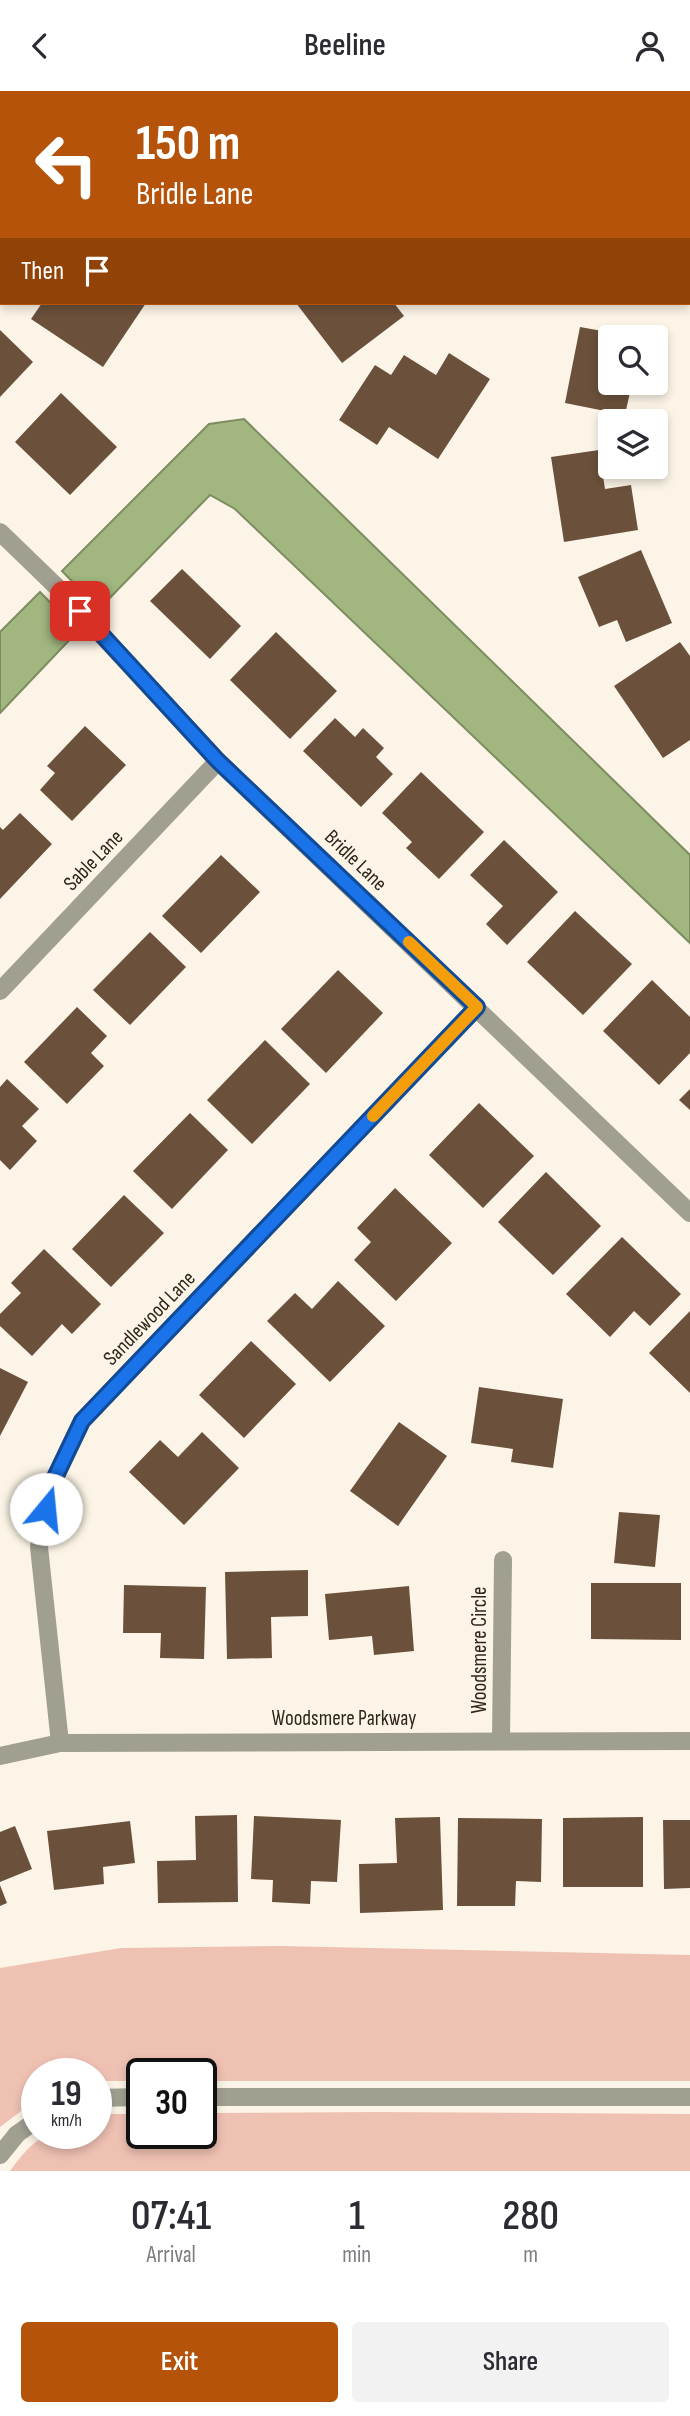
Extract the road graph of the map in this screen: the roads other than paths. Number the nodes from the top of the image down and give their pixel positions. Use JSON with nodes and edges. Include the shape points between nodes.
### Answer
{"nodes":[{"id":1,"x":0,"y":532,"type":"edge"},
{"id":2,"x":218,"y":761,"type":"junction"},
{"id":3,"x":0,"y":991,"type":"edge"},
{"id":4,"x":477,"y":1007,"type":"junction"},
{"id":5,"x":690,"y":1213,"type":"edge"},
{"id":6,"x":503,"y":1560,"type":"dead end"},
{"id":7,"x":501,"y":1740,"type":"junction"},
{"id":8,"x":690,"y":1741,"type":"edge"},
{"id":9,"x":60,"y":1743,"type":"junction"},
{"id":10,"x":0,"y":1756,"type":"edge"},
{"id":11,"x":217,"y":2097,"type":"edge"},
{"id":12,"x":690,"y":2097,"type":"edge"},
{"id":13,"x":21,"y":2131,"type":"edge"},
{"id":14,"x":0,"y":2155,"type":"edge"}],
"edges":[{"from":1,"to":2,"type":"street","name":"Bridle Lane","via":[[62,592]]},
{"from":2,"to":3,"type":"street","name":"Sable Lane"},
{"from":2,"to":4,"type":"street","name":"Bridle Lane"},
{"from":4,"to":5,"type":"street","name":"Bridle Lane"},
{"from":4,"to":9,"type":"street","name":"Sandlewood Lane","via":[[82,1421],[49,1490],[39,1547]]},
{"from":6,"to":7,"type":"street","name":"Woodsmere Circle"},
{"from":7,"to":8,"type":"street","name":"Woodsmere Parkway"},
{"from":7,"to":9,"type":"street","name":"Woodsmere Parkway"},
{"from":9,"to":10,"type":"street","name":"Woodsmere Parkway"},
{"from":11,"to":12,"type":"street"},
{"from":13,"to":14,"type":"street"}]}
